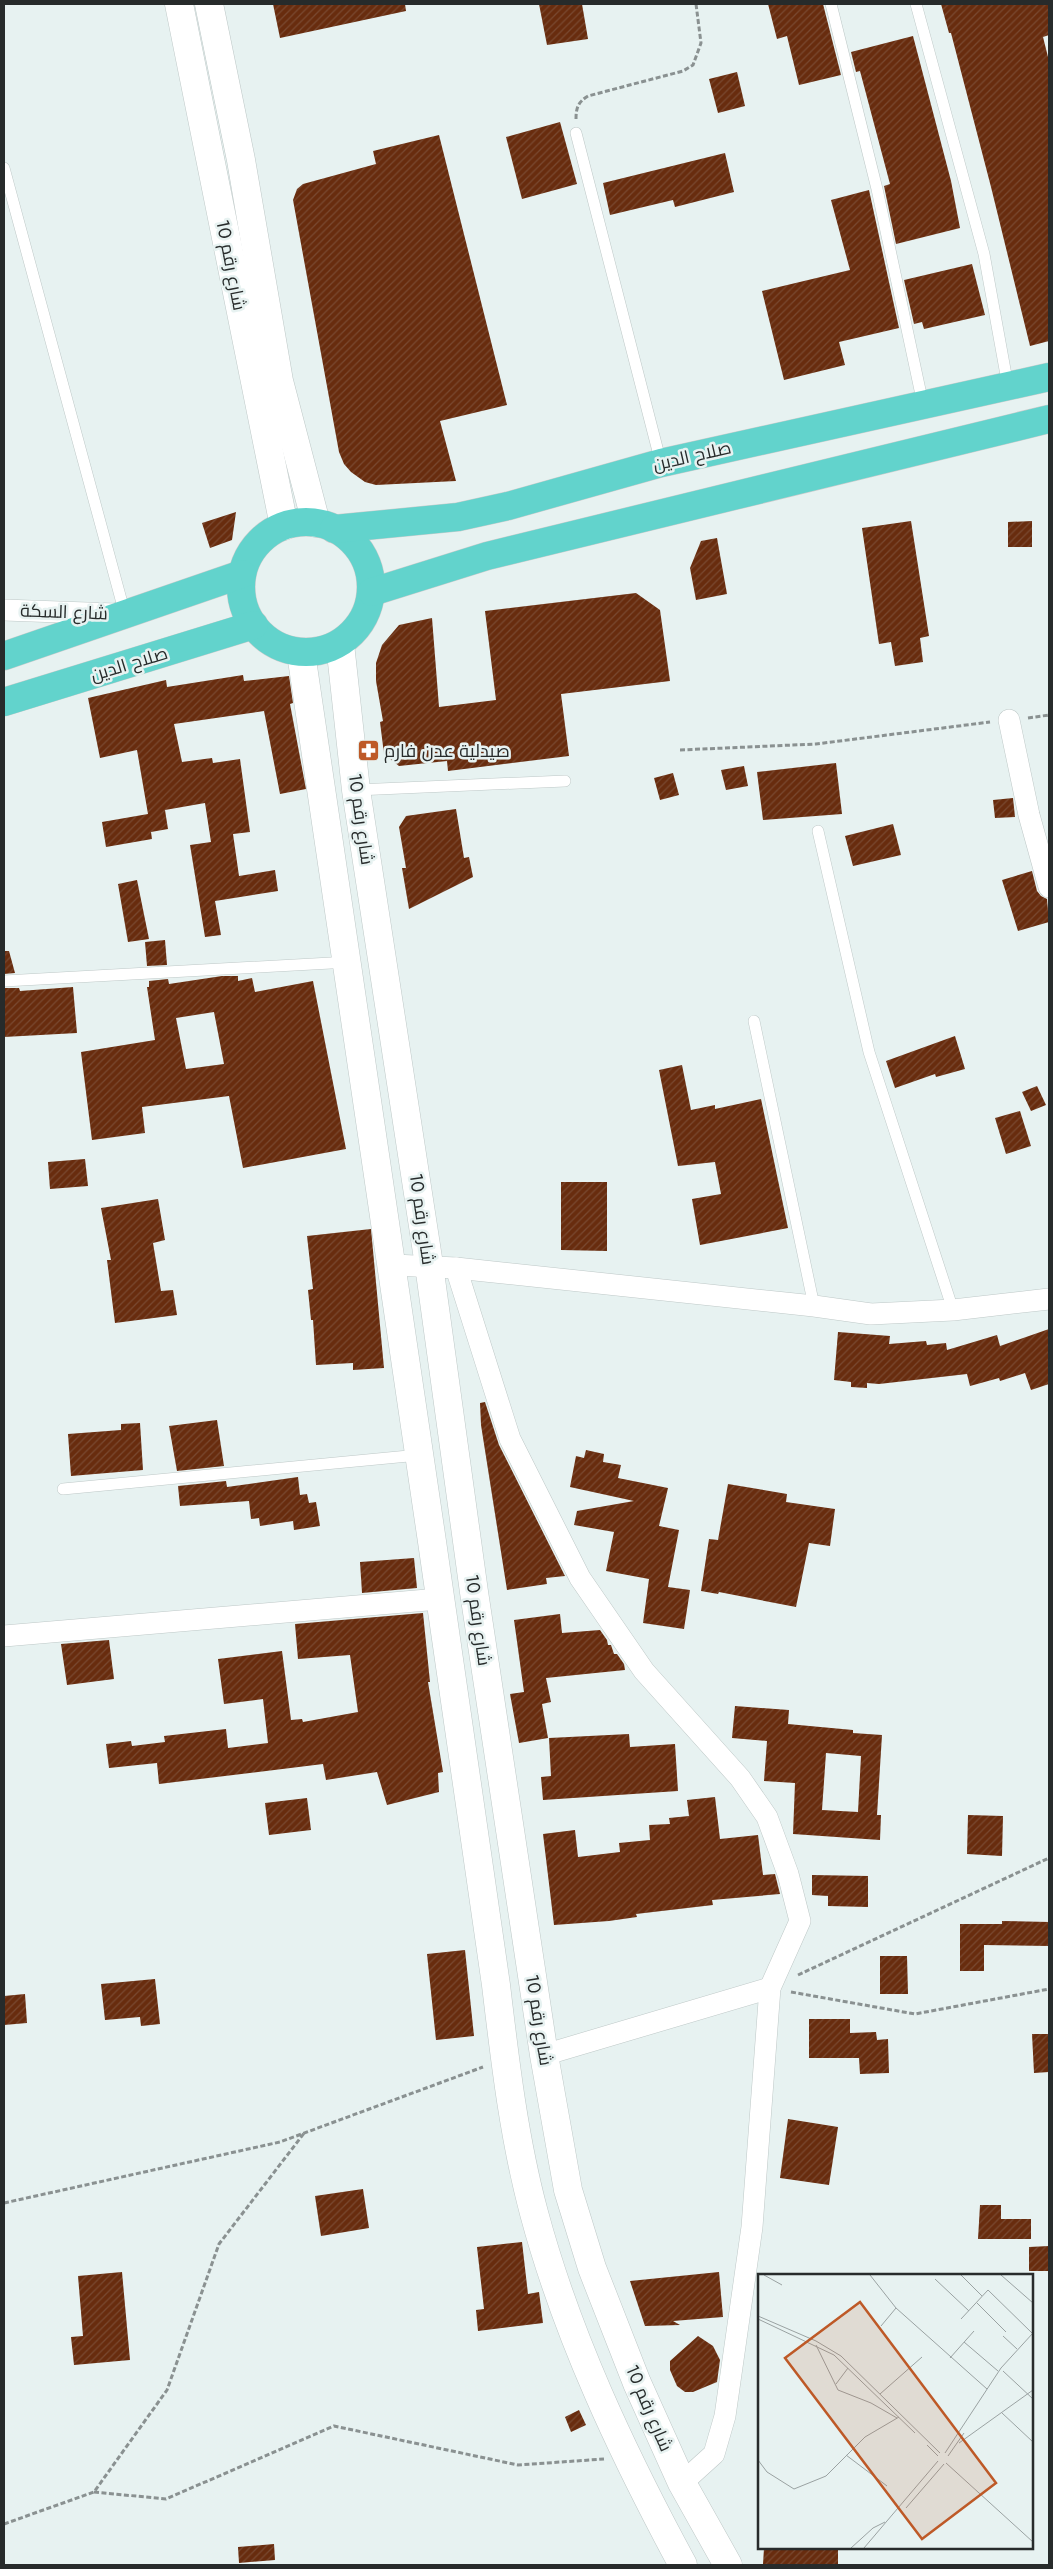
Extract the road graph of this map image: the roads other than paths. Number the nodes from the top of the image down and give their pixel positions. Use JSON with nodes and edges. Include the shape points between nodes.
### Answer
{"nodes":[{"id":1,"x":178,"y":4,"type":"edge"},
{"id":2,"x":209,"y":4,"type":"edge"},
{"id":3,"x":831,"y":4,"type":"edge"},
{"id":4,"x":916,"y":4,"type":"edge"},
{"id":5,"x":576,"y":132,"type":"road end"},
{"id":6,"x":4,"y":168,"type":"edge"},
{"id":7,"x":1049,"y":377,"type":"edge"},
{"id":8,"x":1008,"y":388,"type":"junction"},
{"id":9,"x":923,"y":404,"type":"junction"},
{"id":10,"x":1049,"y":419,"type":"edge"},
{"id":11,"x":661,"y":463,"type":"junction"},
{"id":12,"x":284,"y":526,"type":"junction"},
{"id":13,"x":325,"y":526,"type":"junction"},
{"id":14,"x":242,"y":574,"type":"junction"},
{"id":15,"x":372,"y":592,"type":"junction"},
{"id":16,"x":4,"y":610,"type":"edge"},
{"id":17,"x":125,"y":614,"type":"junction"},
{"id":18,"x":254,"y":625,"type":"junction"},
{"id":19,"x":340,"y":644,"type":"junction"},
{"id":20,"x":301,"y":653,"type":"junction"},
{"id":21,"x":4,"y":656,"type":"edge"},
{"id":22,"x":4,"y":702,"type":"edge"},
{"id":23,"x":1008,"y":720,"type":"road end"},
{"id":24,"x":565,"y":782,"type":"dead end"},
{"id":25,"x":356,"y":790,"type":"junction"},
{"id":26,"x":818,"y":831,"type":"dead end"},
{"id":27,"x":1049,"y":886,"type":"edge"},
{"id":28,"x":349,"y":962,"type":"junction"},
{"id":29,"x":4,"y":981,"type":"edge"},
{"id":30,"x":754,"y":1020,"type":"dead end"},
{"id":31,"x":394,"y":1264,"type":"junction"},
{"id":32,"x":429,"y":1266,"type":"junction"},
{"id":33,"x":456,"y":1268,"type":"junction"},
{"id":34,"x":1049,"y":1299,"type":"edge"},
{"id":35,"x":814,"y":1306,"type":"junction"},
{"id":36,"x":953,"y":1310,"type":"junction"},
{"id":37,"x":419,"y":1456,"type":"junction"},
{"id":38,"x":63,"y":1490,"type":"dead end"},
{"id":39,"x":439,"y":1599,"type":"junction"},
{"id":40,"x":4,"y":1636,"type":"edge"},
{"id":41,"x":770,"y":1988,"type":"junction"},
{"id":42,"x":544,"y":2055,"type":"junction"},
{"id":43,"x":682,"y":2483,"type":"junction"},
{"id":44,"x":683,"y":2565,"type":"edge"},
{"id":45,"x":728,"y":2565,"type":"edge"}],
"edges":[{"from":1,"to":12,"type":"main road","name":"شارع رقم 10"},
{"from":2,"to":13,"type":"main road","name":"شارع رقم 10","via":[[241,160],[279,381]]},
{"from":3,"to":9,"type":"lane","via":[[877,189]]},
{"from":4,"to":8,"type":"lane","via":[[984,254]]},
{"from":5,"to":11,"type":"lane"},
{"from":6,"to":17,"type":"lane"},
{"from":7,"to":8,"type":"highway","name":"صلاح الدين"},
{"from":8,"to":9,"type":"highway","name":"صلاح الدين"},
{"from":9,"to":11,"type":"highway","name":"صلاح الدين"},
{"from":10,"to":15,"type":"highway","via":[[487,556]]},
{"from":11,"to":13,"type":"highway","name":"صلاح الدين","via":[[458,517]]},
{"from":12,"to":13,"type":"highway","via":[[300,522]]},
{"from":12,"to":14,"type":"highway","via":[[265,537],[255,548]]},
{"from":13,"to":15,"type":"highway","via":[[350,539],[362,554],[370,571]]},
{"from":14,"to":17,"type":"highway"},
{"from":14,"to":18,"type":"highway","via":[[242,596]]},
{"from":15,"to":19,"type":"highway","via":[[360,624]]},
{"from":16,"to":17,"type":"street","name":"شارع السكة"},
{"from":17,"to":21,"type":"highway"},
{"from":18,"to":20,"type":"highway","via":[[280,647]]},
{"from":18,"to":22,"type":"highway","name":"صلاح الدين"},
{"from":19,"to":20,"type":"highway","via":[[321,651]]},
{"from":19,"to":25,"type":"main road","name":"شارع رقم 10"},
{"from":20,"to":28,"type":"main road","name":"شارع رقم 10"},
{"from":23,"to":27,"type":"street"},
{"from":24,"to":25,"type":"lane"},
{"from":25,"to":32,"type":"main road","name":"شارع رقم 10"},
{"from":26,"to":36,"type":"lane","via":[[869,1052]]},
{"from":28,"to":29,"type":"lane"},
{"from":28,"to":31,"type":"main road","name":"شارع رقم 10"},
{"from":30,"to":35,"type":"lane"},
{"from":31,"to":32,"type":"street"},
{"from":31,"to":37,"type":"main road","name":"شارع رقم 10"},
{"from":32,"to":33,"type":"street"},
{"from":32,"to":42,"type":"main road","name":"شارع رقم 10","via":[[472,1582]]},
{"from":33,"to":35,"type":"street"},
{"from":33,"to":41,"type":"street","via":[[510,1439],[580,1578],[644,1671],[740,1778],[767,1817],[788,1874],[800,1921]]},
{"from":34,"to":36,"type":"street"},
{"from":35,"to":36,"type":"street","via":[[871,1314]]},
{"from":37,"to":38,"type":"lane"},
{"from":37,"to":39,"type":"main road","name":"شارع رقم 10"},
{"from":39,"to":40,"type":"street"},
{"from":39,"to":44,"type":"main road","name":"شارع رقم 10","via":[[505,2058],[534,2214],[558,2290],[627,2458]]},
{"from":41,"to":42,"type":"street"},
{"from":41,"to":43,"type":"street","via":[[752,2226],[725,2416],[714,2454]]},
{"from":42,"to":43,"type":"main road","name":"شارع رقم 10","via":[[568,2190],[592,2268],[637,2383]]},
{"from":43,"to":45,"type":"main road","name":"شارع رقم 10"}]}
